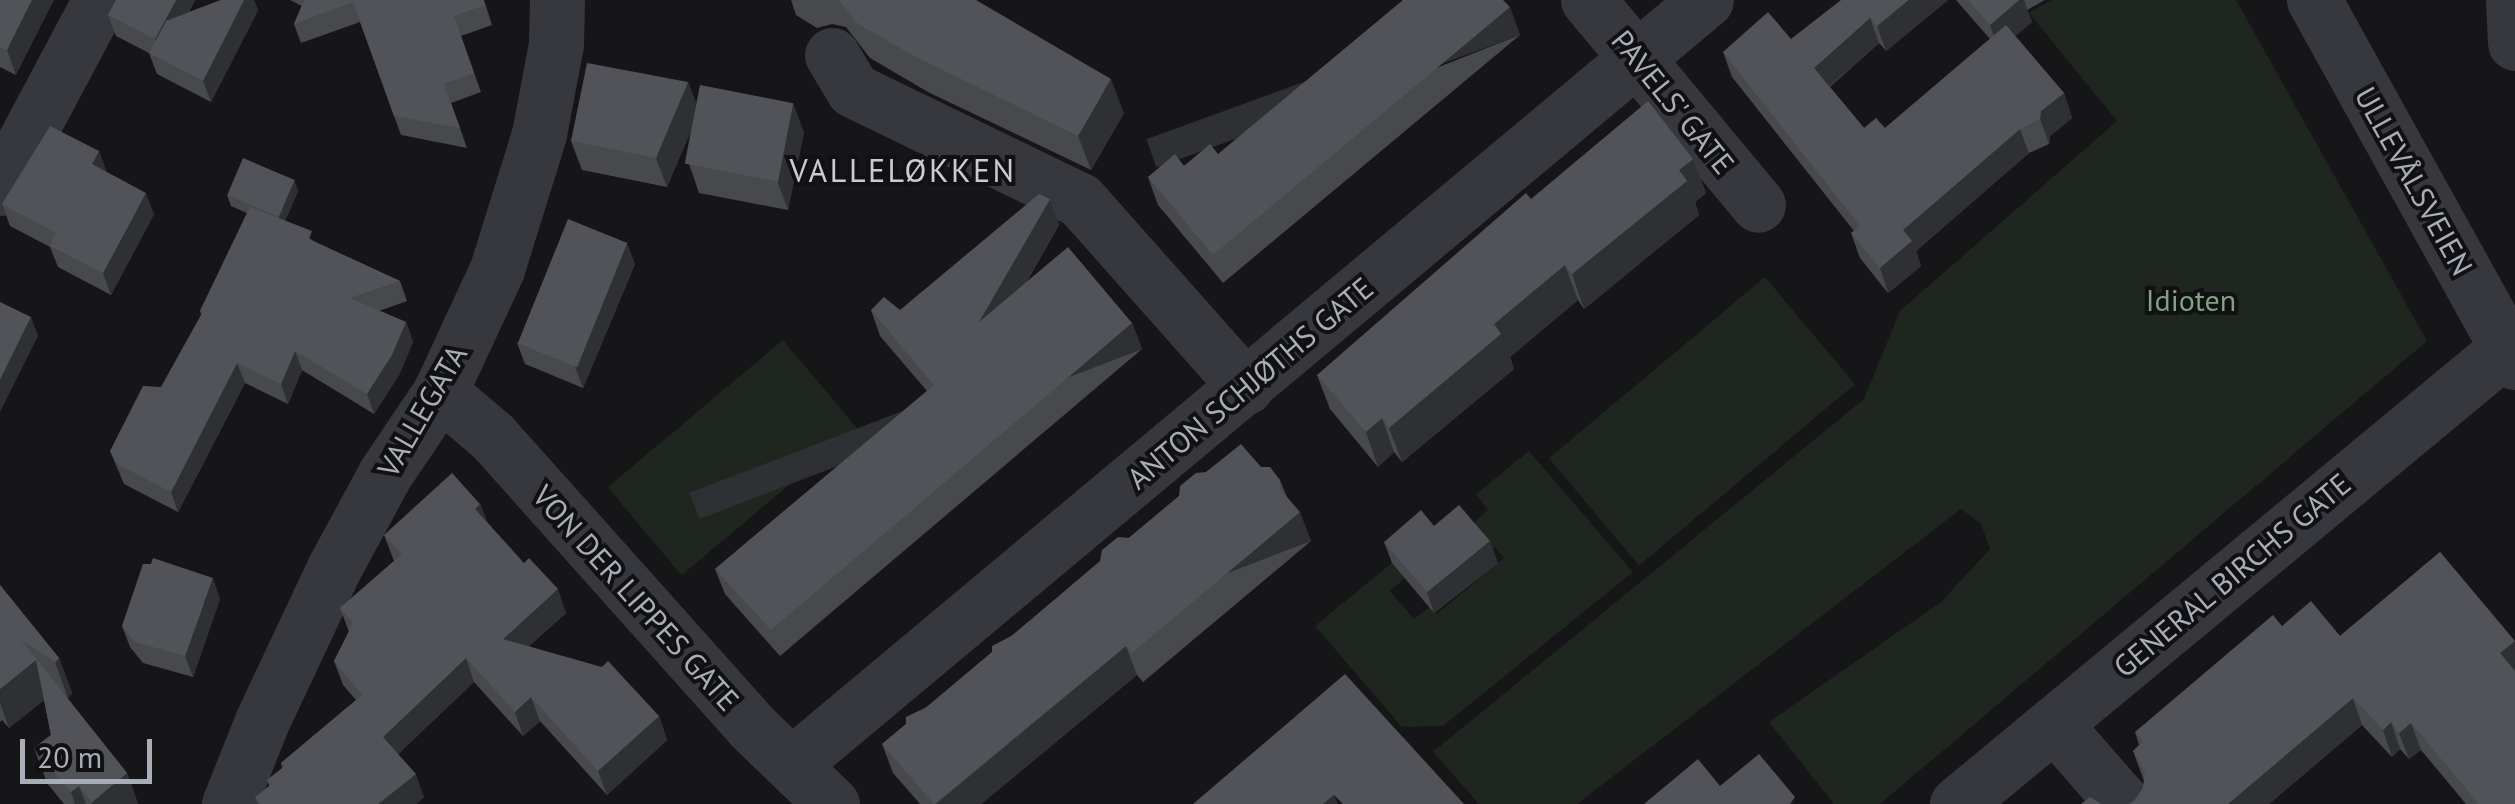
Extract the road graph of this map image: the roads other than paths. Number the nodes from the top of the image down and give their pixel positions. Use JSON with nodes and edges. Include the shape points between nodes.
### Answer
{"nodes":[{"id":1,"x":100,"y":0,"type":"edge"},
{"id":2,"x":557,"y":0,"type":"edge"},
{"id":3,"x":1588,"y":0,"type":"edge"},
{"id":4,"x":1706,"y":0,"type":"edge"},
{"id":5,"x":2314,"y":0,"type":"edge"},
{"id":6,"x":2512,"y":0,"type":"edge"},
{"id":7,"x":2515,"y":43,"type":"edge"},
{"id":8,"x":832,"y":55,"type":"dead end"},
{"id":9,"x":1639,"y":57,"type":"junction"},
{"id":10,"x":0,"y":188,"type":"edge"},
{"id":11,"x":1758,"y":206,"type":"dead end"},
{"id":12,"x":2511,"y":355,"type":"edge"},
{"id":13,"x":1246,"y":388,"type":"junction"},
{"id":14,"x":440,"y":392,"type":"junction"},
{"id":15,"x":2054,"y":724,"type":"junction"},
{"id":16,"x":792,"y":764,"type":"junction"},
{"id":17,"x":228,"y":804,"type":"edge"},
{"id":18,"x":832,"y":804,"type":"edge"},
{"id":19,"x":1958,"y":804,"type":"edge"},
{"id":20,"x":2124,"y":804,"type":"edge"}],
"edges":[{"from":1,"to":10,"type":"street"},
{"from":2,"to":14,"type":"street","name":"VALLEGATA","via":[[539,134],[498,269]]},
{"from":3,"to":9,"type":"street","name":"PAVELS' GATE"},
{"from":4,"to":9,"type":"street","name":"ANTON SCHJØTHS GATE"},
{"from":5,"to":12,"type":"street","name":"ULLEVÅLSVEIEN"},
{"from":6,"to":7,"type":"street"},
{"from":8,"to":13,"type":"street","via":[[853,90],[1080,200]]},
{"from":9,"to":11,"type":"street","name":"PAVELS' GATE"},
{"from":9,"to":13,"type":"street","name":"ANTON SCHJØTHS GATE"},
{"from":12,"to":15,"type":"street","name":"GENERAL BIRCHS GATE"},
{"from":13,"to":16,"type":"street","name":"ANTON SCHJØTHS GATE"},
{"from":14,"to":16,"type":"street","name":"VON DER LIPPES GATE","via":[[492,436]]},
{"from":14,"to":17,"type":"street","name":"VALLEGATA","via":[[334,568]]},
{"from":15,"to":19,"type":"street","name":"GENERAL BIRCHS GATE"},
{"from":15,"to":20,"type":"street"},
{"from":16,"to":18,"type":"street","name":"VON DER LIPPES GATE"}]}
